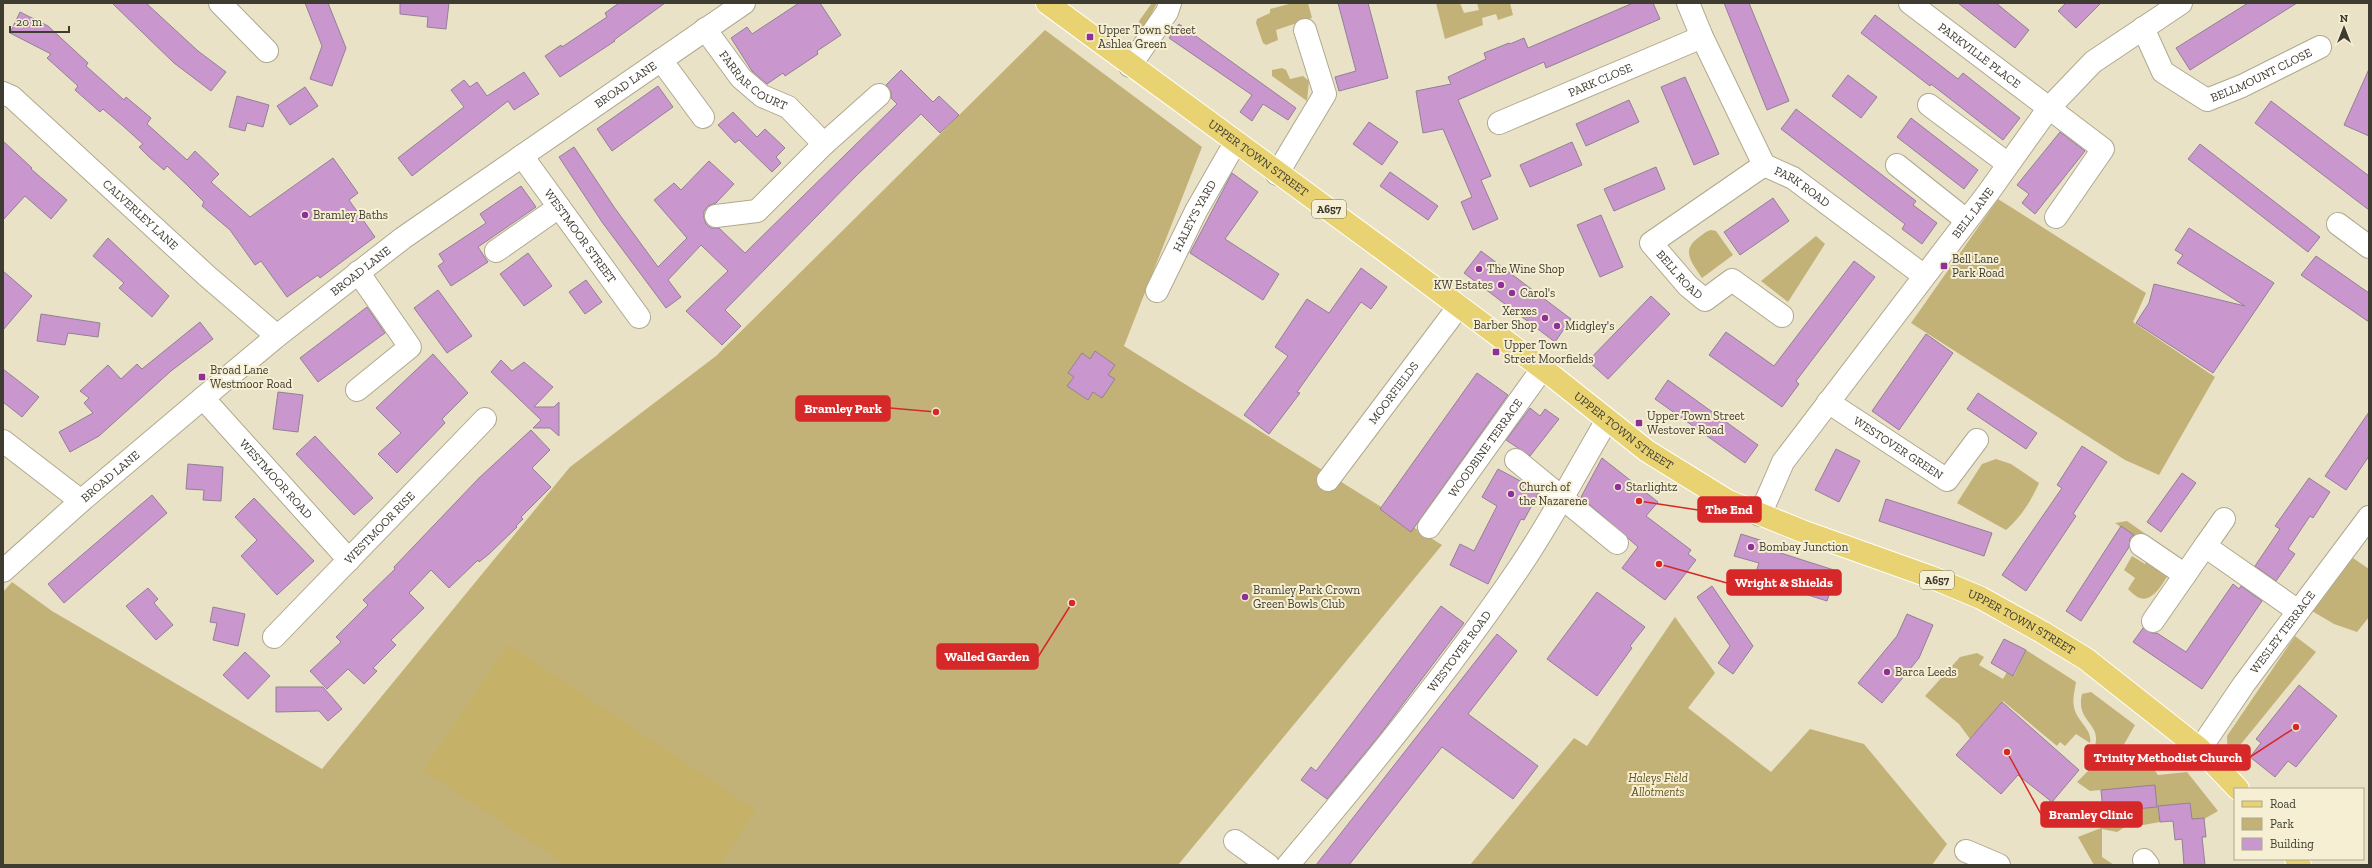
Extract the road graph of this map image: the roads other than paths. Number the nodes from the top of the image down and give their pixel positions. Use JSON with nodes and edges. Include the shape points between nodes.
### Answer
{"nodes":[{"id":1,"x":220,"y":3,"type":"edge"},
{"id":2,"x":744,"y":3,"type":"edge"},
{"id":3,"x":1047,"y":3,"type":"edge"},
{"id":4,"x":1170,"y":3,"type":"edge"},
{"id":5,"x":1688,"y":3,"type":"edge"},
{"id":6,"x":1910,"y":3,"type":"edge"},
{"id":7,"x":2181,"y":3,"type":"edge"},
{"id":8,"x":2143,"y":28,"type":"junction"},
{"id":9,"x":705,"y":29,"type":"junction"},
{"id":10,"x":1305,"y":30,"type":"dead end"},
{"id":11,"x":1702,"y":37,"type":"junction"},
{"id":12,"x":2320,"y":47,"type":"dead end"},
{"id":13,"x":267,"y":51,"type":"dead end"},
{"id":14,"x":661,"y":60,"type":"junction"},
{"id":15,"x":1130,"y":66,"type":"junction"},
{"id":16,"x":3,"y":93,"type":"edge"},
{"id":17,"x":879,"y":94,"type":"dead end"},
{"id":18,"x":1929,"y":105,"type":"dead end"},
{"id":19,"x":2048,"y":109,"type":"junction"},
{"id":20,"x":703,"y":117,"type":"dead end"},
{"id":21,"x":1499,"y":122,"type":"dead end"},
{"id":22,"x":1235,"y":143,"type":"junction"},
{"id":23,"x":824,"y":144,"type":"junction"},
{"id":24,"x":522,"y":156,"type":"junction"},
{"id":25,"x":1764,"y":164,"type":"junction"},
{"id":26,"x":1896,"y":164,"type":"dead end"},
{"id":27,"x":2008,"y":164,"type":"junction"},
{"id":28,"x":1277,"y":174,"type":"junction"},
{"id":29,"x":559,"y":208,"type":"junction"},
{"id":30,"x":716,"y":216,"type":"dead end"},
{"id":31,"x":2056,"y":217,"type":"dead end"},
{"id":32,"x":1966,"y":220,"type":"junction"},
{"id":33,"x":2338,"y":224,"type":"dead end"},
{"id":34,"x":2369,"y":247,"type":"edge"},
{"id":35,"x":496,"y":251,"type":"dead end"},
{"id":36,"x":358,"y":272,"type":"junction"},
{"id":37,"x":1923,"y":275,"type":"junction"},
{"id":38,"x":1157,"y":291,"type":"dead end"},
{"id":39,"x":1459,"y":306,"type":"junction"},
{"id":40,"x":1782,"y":316,"type":"dead end"},
{"id":41,"x":639,"y":317,"type":"dead end"},
{"id":42,"x":277,"y":336,"type":"junction"},
{"id":43,"x":1542,"y":369,"type":"junction"},
{"id":44,"x":357,"y":390,"type":"dead end"},
{"id":45,"x":203,"y":398,"type":"junction"},
{"id":46,"x":1828,"y":402,"type":"junction"},
{"id":47,"x":485,"y":419,"type":"dead end"},
{"id":48,"x":1607,"y":420,"type":"junction"},
{"id":49,"x":1977,"y":440,"type":"dead end"},
{"id":50,"x":3,"y":441,"type":"edge"},
{"id":51,"x":1516,"y":460,"type":"dead end"},
{"id":52,"x":1328,"y":480,"type":"dead end"},
{"id":53,"x":1561,"y":498,"type":"junction"},
{"id":54,"x":81,"y":501,"type":"junction"},
{"id":55,"x":1760,"y":515,"type":"junction"},
{"id":56,"x":2369,"y":517,"type":"edge"},
{"id":57,"x":2224,"y":519,"type":"dead end"},
{"id":58,"x":1429,"y":527,"type":"dead end"},
{"id":59,"x":1617,"y":543,"type":"dead end"},
{"id":60,"x":2141,"y":545,"type":"dead end"},
{"id":61,"x":2205,"y":546,"type":"junction"},
{"id":62,"x":349,"y":560,"type":"junction"},
{"id":63,"x":3,"y":571,"type":"edge"},
{"id":64,"x":2185,"y":575,"type":"junction"},
{"id":65,"x":2298,"y":610,"type":"junction"},
{"id":66,"x":2153,"y":621,"type":"dead end"},
{"id":67,"x":274,"y":637,"type":"dead end"},
{"id":68,"x":2200,"y":749,"type":"junction"},
{"id":69,"x":2237,"y":788,"type":"edge"},
{"id":70,"x":1235,"y":841,"type":"dead end"},
{"id":71,"x":1966,"y":852,"type":"dead end"},
{"id":72,"x":1268,"y":865,"type":"edge"},
{"id":73,"x":1288,"y":865,"type":"edge"},
{"id":74,"x":1999,"y":865,"type":"edge"}],
"edges":[{"from":1,"to":13,"type":"street"},
{"from":2,"to":9,"type":"street","name":"BROAD LANE"},
{"from":3,"to":15,"type":"main road","name":"UPPER TOWN STREET","number":"A657"},
{"from":4,"to":15,"type":"street","via":[[1167,12]]},
{"from":5,"to":11,"type":"street","name":"PARK ROAD"},
{"from":6,"to":19,"type":"street","name":"PARKVILLE PLACE"},
{"from":7,"to":8,"type":"street","name":"BELL LANE"},
{"from":8,"to":12,"type":"street","name":"BELLMOUNT CLOSE","via":[[2163,72],[2207,100],[2242,86]]},
{"from":8,"to":19,"type":"street","name":"BELL LANE","via":[[2094,62]]},
{"from":9,"to":14,"type":"street","name":"BROAD LANE"},
{"from":9,"to":23,"type":"street","name":"FARRAR COURT","via":[[740,78],[762,96],[788,107]]},
{"from":10,"to":28,"type":"street","via":[[1325,94]]},
{"from":11,"to":21,"type":"street","name":"PARK CLOSE"},
{"from":11,"to":25,"type":"street","name":"PARK ROAD"},
{"from":14,"to":20,"type":"street"},
{"from":14,"to":24,"type":"street","name":"BROAD LANE"},
{"from":15,"to":22,"type":"main road","name":"UPPER TOWN STREET","number":"A657"},
{"from":16,"to":42,"type":"street","name":"CALVERLEY LANE","via":[[12,97],[207,276]]},
{"from":17,"to":23,"type":"street"},
{"from":18,"to":27,"type":"street"},
{"from":19,"to":27,"type":"street","name":"BELL LANE"},
{"from":19,"to":31,"type":"street","name":"PARKVILLE PLACE","via":[[2104,149]]},
{"from":22,"to":28,"type":"main road","name":"UPPER TOWN STREET","number":"A657"},
{"from":22,"to":38,"type":"street","name":"HALEY'S YARD","via":[[1196,211]]},
{"from":23,"to":30,"type":"street","via":[[756,211]]},
{"from":24,"to":29,"type":"street","name":"WESTMOOR STREET"},
{"from":24,"to":36,"type":"street","name":"BROAD LANE"},
{"from":25,"to":37,"type":"street","name":"PARK ROAD","via":[[1794,178]]},
{"from":25,"to":40,"type":"street","name":"BELL ROAD","via":[[1652,243],[1688,286],[1705,300],[1732,280]]},
{"from":26,"to":32,"type":"street"},
{"from":27,"to":32,"type":"street","name":"BELL LANE"},
{"from":28,"to":39,"type":"main road","name":"UPPER TOWN STREET","number":"A657","via":[[1311,196]]},
{"from":29,"to":35,"type":"street"},
{"from":29,"to":41,"type":"street","name":"WESTMOOR STREET"},
{"from":32,"to":37,"type":"street","name":"BELL LANE"},
{"from":33,"to":34,"type":"street"},
{"from":36,"to":42,"type":"street","name":"BROAD LANE"},
{"from":36,"to":44,"type":"street","via":[[410,346]]},
{"from":37,"to":46,"type":"street","name":"BELL LANE"},
{"from":39,"to":43,"type":"main road","name":"UPPER TOWN STREET","number":"A657"},
{"from":39,"to":52,"type":"street","name":"MOORFIELDS"},
{"from":42,"to":45,"type":"street","name":"BROAD LANE"},
{"from":43,"to":48,"type":"main road","name":"UPPER TOWN STREET","number":"A657"},
{"from":43,"to":58,"type":"street","name":"WOODBINE TERRACE"},
{"from":45,"to":54,"type":"street","name":"BROAD LANE"},
{"from":45,"to":62,"type":"street","name":"WESTMOOR ROAD"},
{"from":46,"to":49,"type":"street","name":"WESTOVER GREEN","via":[[1947,480]]},
{"from":46,"to":55,"type":"street","name":"BELL LANE","via":[[1783,462]]},
{"from":47,"to":62,"type":"street","name":"WESTMOOR RISE"},
{"from":48,"to":53,"type":"street","name":"WESTOVER ROAD"},
{"from":48,"to":55,"type":"main road","name":"UPPER TOWN STREET","number":"A657","via":[[1647,451],[1728,501]]},
{"from":50,"to":54,"type":"street"},
{"from":51,"to":53,"type":"street"},
{"from":53,"to":59,"type":"street"},
{"from":53,"to":73,"type":"street","name":"WESTOVER ROAD","via":[[1492,609],[1408,722]]},
{"from":54,"to":63,"type":"street","name":"BROAD LANE"},
{"from":55,"to":68,"type":"main road","name":"UPPER TOWN STREET","number":"A657","via":[[1931,577],[1981,598],[2086,659]]},
{"from":56,"to":65,"type":"street","name":"WESLEY TERRACE"},
{"from":57,"to":61,"type":"street"},
{"from":60,"to":64,"type":"street"},
{"from":61,"to":64,"type":"street"},
{"from":61,"to":65,"type":"street"},
{"from":62,"to":67,"type":"street","name":"WESTMOOR RISE"},
{"from":64,"to":66,"type":"street"},
{"from":65,"to":68,"type":"street","name":"WESLEY TERRACE"},
{"from":68,"to":69,"type":"main road","name":"UPPER TOWN STREET","number":"A657"},
{"from":70,"to":72,"type":"street"},
{"from":71,"to":74,"type":"street"}]}
